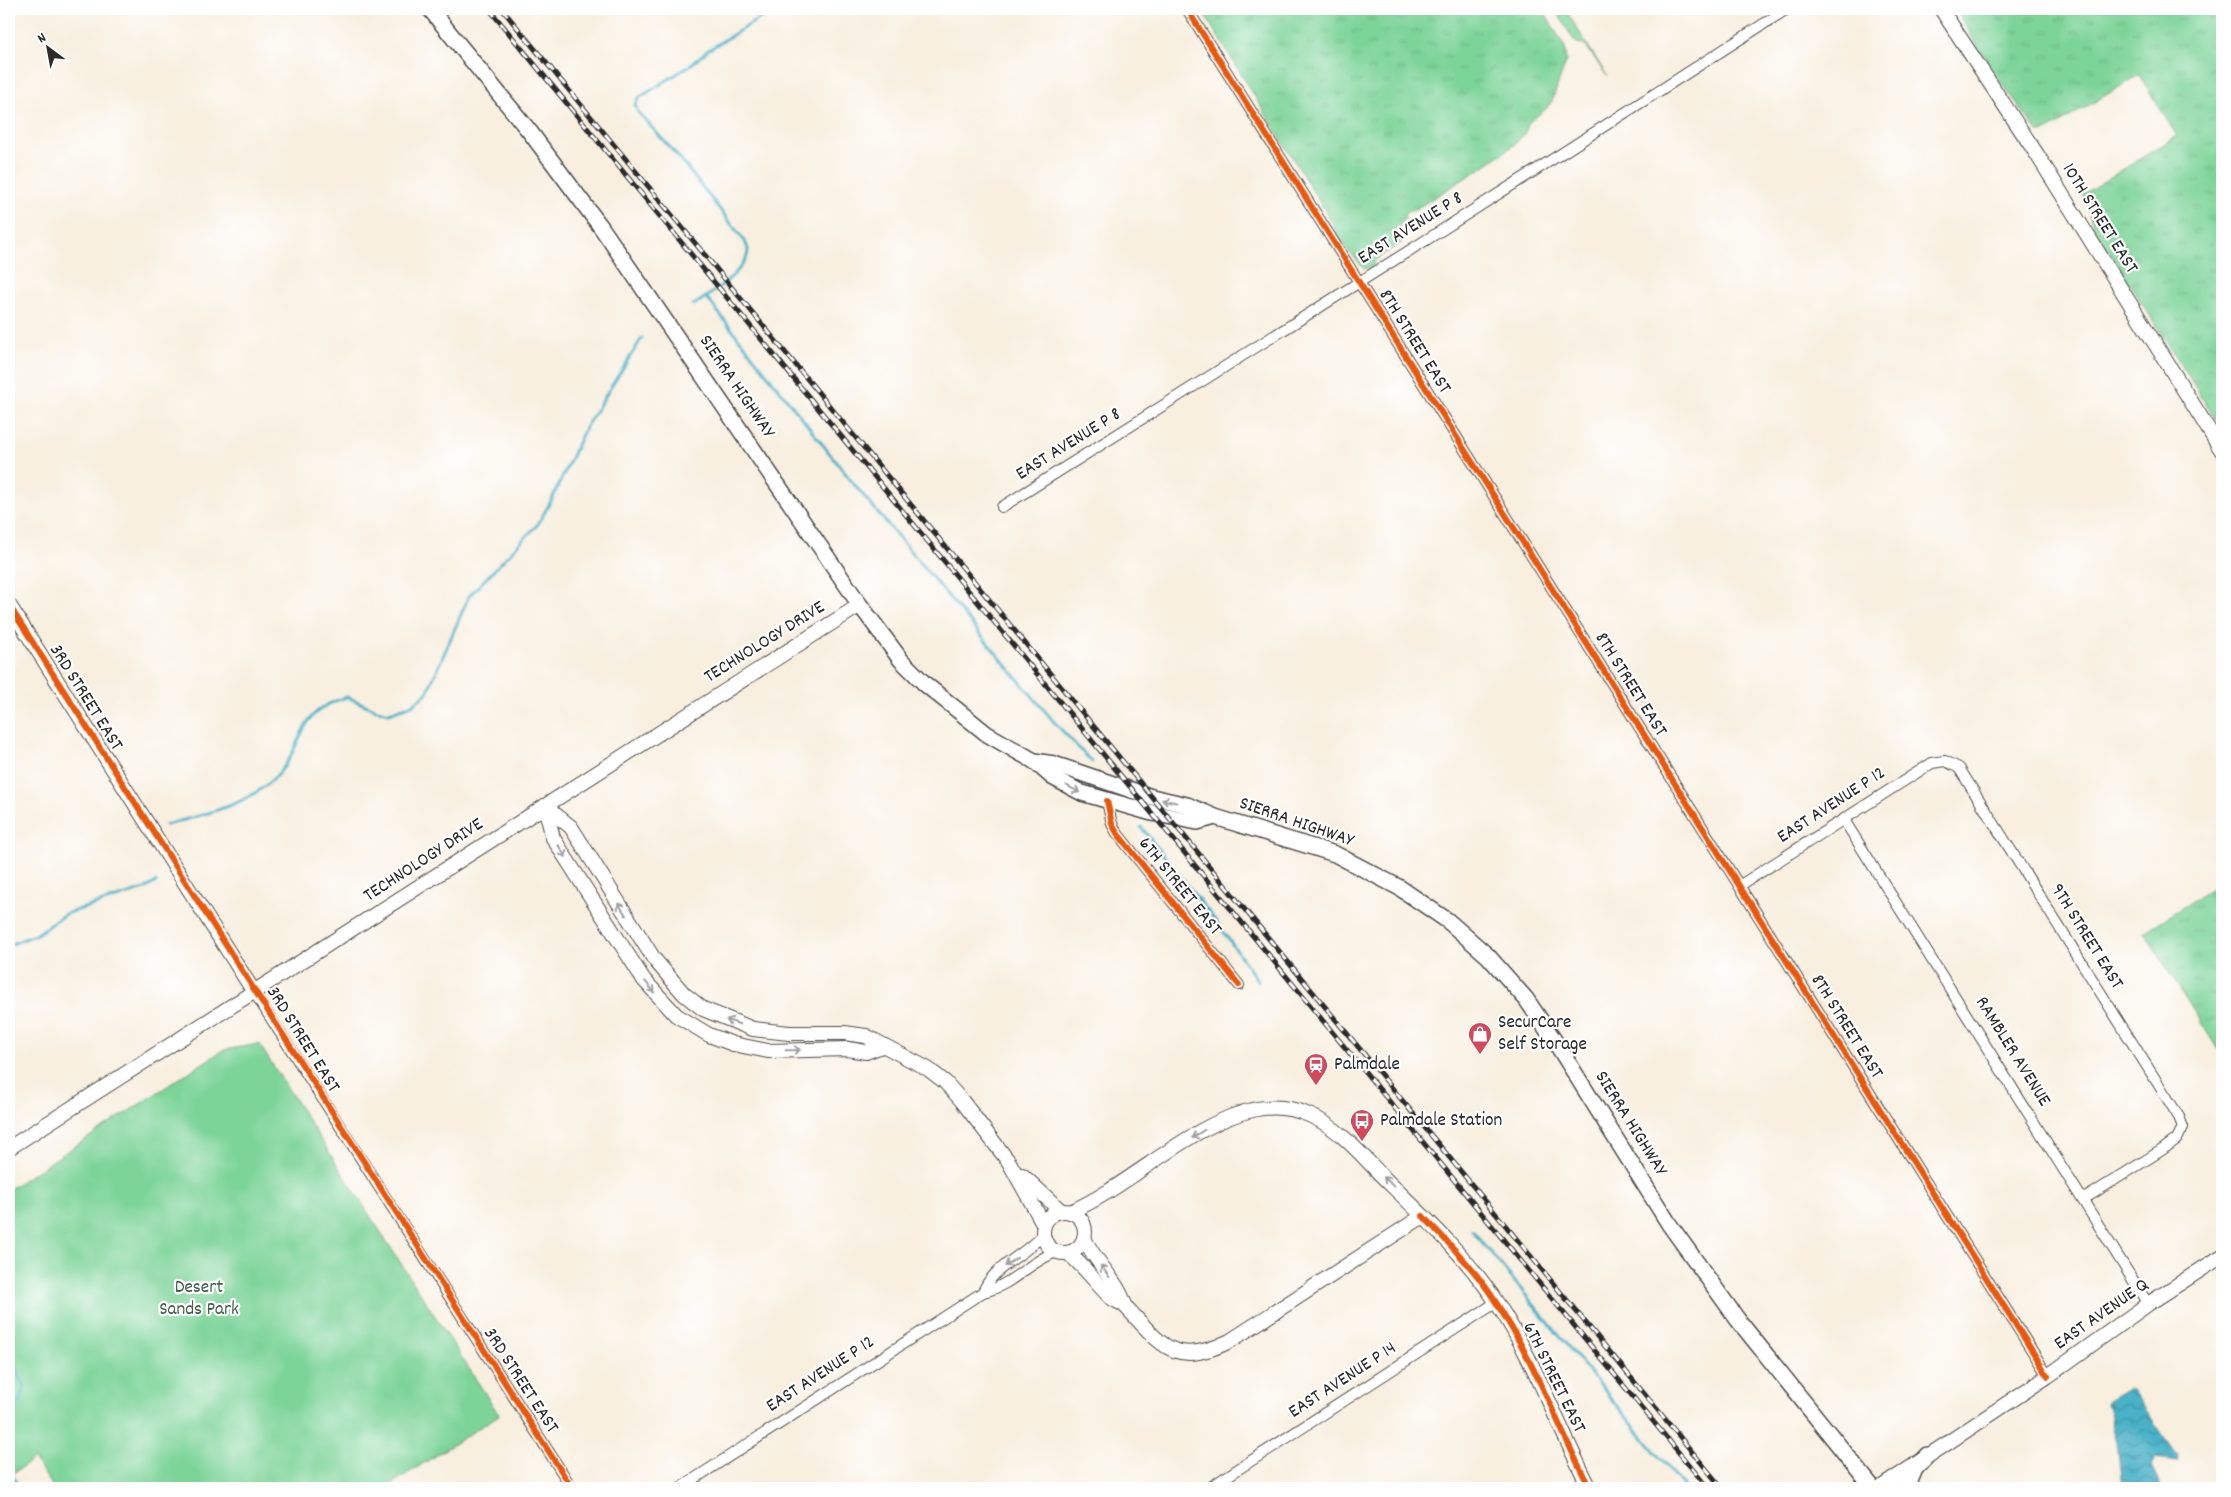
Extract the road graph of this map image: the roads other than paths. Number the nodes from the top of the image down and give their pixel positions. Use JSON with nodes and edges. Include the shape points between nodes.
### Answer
{"nodes":[{"id":1,"x":430,"y":9,"type":"edge"},
{"id":2,"x":1187,"y":9,"type":"edge"},
{"id":3,"x":1787,"y":9,"type":"edge"},
{"id":4,"x":1941,"y":9,"type":"edge"},
{"id":5,"x":1359,"y":282,"type":"junction"},
{"id":6,"x":2222,"y":451,"type":"edge"},
{"id":7,"x":1002,"y":507,"type":"dead end"},
{"id":8,"x":860,"y":605,"type":"junction"},
{"id":9,"x":9,"y":606,"type":"edge"},
{"id":10,"x":1034,"y":761,"type":"junction"},
{"id":11,"x":1945,"y":761,"type":"joint"},
{"id":12,"x":1106,"y":802,"type":"junction"},
{"id":13,"x":545,"y":806,"type":"junction"},
{"id":14,"x":1215,"y":817,"type":"junction"},
{"id":15,"x":1844,"y":820,"type":"junction"},
{"id":16,"x":1740,"y":886,"type":"junction"},
{"id":17,"x":1239,"y":985,"type":"dead end"},
{"id":18,"x":254,"y":992,"type":"junction"},
{"id":19,"x":882,"y":1046,"type":"junction"},
{"id":20,"x":9,"y":1148,"type":"edge"},
{"id":21,"x":1009,"y":1162,"type":"junction"},
{"id":22,"x":2084,"y":1199,"type":"junction"},
{"id":23,"x":1066,"y":1212,"type":"junction"},
{"id":24,"x":1423,"y":1216,"type":"junction"},
{"id":25,"x":1044,"y":1229,"type":"junction"},
{"id":26,"x":1084,"y":1238,"type":"junction"},
{"id":27,"x":1062,"y":1252,"type":"junction"},
{"id":28,"x":2222,"y":1256,"type":"edge"},
{"id":29,"x":983,"y":1292,"type":"junction"},
{"id":30,"x":1497,"y":1302,"type":"junction"},
{"id":31,"x":2148,"y":1304,"type":"junction"},
{"id":32,"x":1124,"y":1305,"type":"junction"},
{"id":33,"x":2048,"y":1376,"type":"junction"},
{"id":34,"x":1928,"y":1455,"type":"junction"},
{"id":35,"x":572,"y":1488,"type":"edge"},
{"id":36,"x":680,"y":1488,"type":"edge"},
{"id":37,"x":1209,"y":1488,"type":"edge"},
{"id":38,"x":1590,"y":1488,"type":"edge"},
{"id":39,"x":1873,"y":1488,"type":"edge"},
{"id":40,"x":1880,"y":1488,"type":"edge"},
{"id":41,"x":1907,"y":1488,"type":"edge"}],
"edges":[{"from":1,"to":8,"type":"main road","name":"SIERRA HIGHWAY","via":[[530,132],[601,227]]},
{"from":2,"to":5,"type":"street","name":"8TH STREET EAST"},
{"from":3,"to":5,"type":"street","name":"EAST AVENUE P 8"},
{"from":4,"to":6,"type":"street","name":"10TH STREET EAST","via":[[2038,156]]},
{"from":5,"to":7,"type":"street","name":"EAST AVENUE P 8"},
{"from":5,"to":16,"type":"street","name":"8TH STREET EAST"},
{"from":8,"to":10,"type":"main road","name":"SIERRA HIGHWAY","via":[[901,660],[925,684],[987,734]]},
{"from":8,"to":13,"type":"street","name":"TECHNOLOGY DRIVE"},
{"from":9,"to":18,"type":"street","name":"3RD STREET EAST"},
{"from":10,"to":12,"type":"main road","name":"SIERRA HIGHWAY","one_way":true,"via":[[1052,777]]},
{"from":14,"to":10,"type":"main road","name":"SIERRA HIGHWAY","one_way":true,"via":[[1187,805],[1152,797],[1054,764]]},
{"from":11,"to":15,"type":"street","name":"EAST AVENUE P 12","via":[[1932,763]]},
{"from":11,"to":22,"type":"street","name":"9TH STREET EAST","via":[[1959,768],[2183,1128],[2177,1139]]},
{"from":12,"to":14,"type":"main road","name":"SIERRA HIGHWAY","via":[[1197,822]]},
{"from":12,"to":17,"type":"street","name":"6TH STREET EAST","via":[[1117,833]]},
{"from":13,"to":18,"type":"street","name":"TECHNOLOGY DRIVE"},
{"from":19,"to":13,"type":"street","one_way":true,"via":[[866,1036],[844,1033],[753,1029],[703,1009],[669,979],[571,828]]},
{"from":13,"to":19,"type":"street","one_way":true,"via":[[553,838],[644,980],[676,1015],[709,1035],[768,1051],[848,1049],[866,1052]]},
{"from":14,"to":39,"type":"main road","name":"SIERRA HIGHWAY","via":[[1335,854],[1400,888],[1448,921],[1488,956],[1526,999],[1551,1035],[1669,1224],[1738,1320]]},
{"from":15,"to":16,"type":"street","name":"EAST AVENUE P 12"},
{"from":15,"to":22,"type":"street","name":"RAMBLER AVENUE"},
{"from":16,"to":33,"type":"street","name":"8TH STREET EAST"},
{"from":18,"to":20,"type":"street","name":"TECHNOLOGY DRIVE"},
{"from":18,"to":35,"type":"street","name":"3RD STREET EAST"},
{"from":19,"to":21,"type":"street","via":[[945,1082]]},
{"from":21,"to":23,"type":"street"},
{"from":21,"to":25,"type":"street"},
{"from":22,"to":31,"type":"street","name":"RAMBLER AVENUE"},
{"from":24,"to":23,"type":"street","name":"6TH STREET EAST","one_way":true,"via":[[1334,1130],[1311,1115],[1285,1108],[1260,1109],[1226,1118],[1097,1200]]},
{"from":23,"to":25,"type":"street","via":[[1048,1218]]},
{"from":23,"to":26,"type":"street","via":[[1081,1220]]},
{"from":24,"to":30,"type":"street","name":"6TH STREET EAST","via":[[1466,1262]]},
{"from":24,"to":32,"type":"street","via":[[1230,1342],[1208,1352],[1188,1354],[1172,1350],[1151,1335]]},
{"from":25,"to":27,"type":"street","via":[[1047,1245]]},
{"from":25,"to":29,"type":"street","name":"EAST AVENUE P 12","one_way":true,"via":[[1029,1250],[988,1279]]},
{"from":26,"to":27,"type":"street","via":[[1078,1248]]},
{"from":32,"to":26,"type":"street","one_way":true,"via":[[1120,1291]]},
{"from":27,"to":29,"type":"street","name":"EAST AVENUE P 12","via":[[1036,1260],[994,1290]]},
{"from":27,"to":32,"type":"street","via":[[1085,1267],[1112,1298]]},
{"from":28,"to":31,"type":"street","name":"EAST AVENUE Q"},
{"from":29,"to":36,"type":"street","name":"EAST AVENUE P 12"},
{"from":30,"to":37,"type":"street","name":"EAST AVENUE P 14"},
{"from":30,"to":38,"type":"street","name":"6TH STREET EAST","via":[[1520,1342]]},
{"from":31,"to":33,"type":"street","name":"EAST AVENUE Q"},
{"from":33,"to":34,"type":"street","name":"EAST AVENUE Q"},
{"from":34,"to":40,"type":"street","name":"EAST AVENUE Q"},
{"from":34,"to":41,"type":"main road","via":[[1915,1469]]}]}
